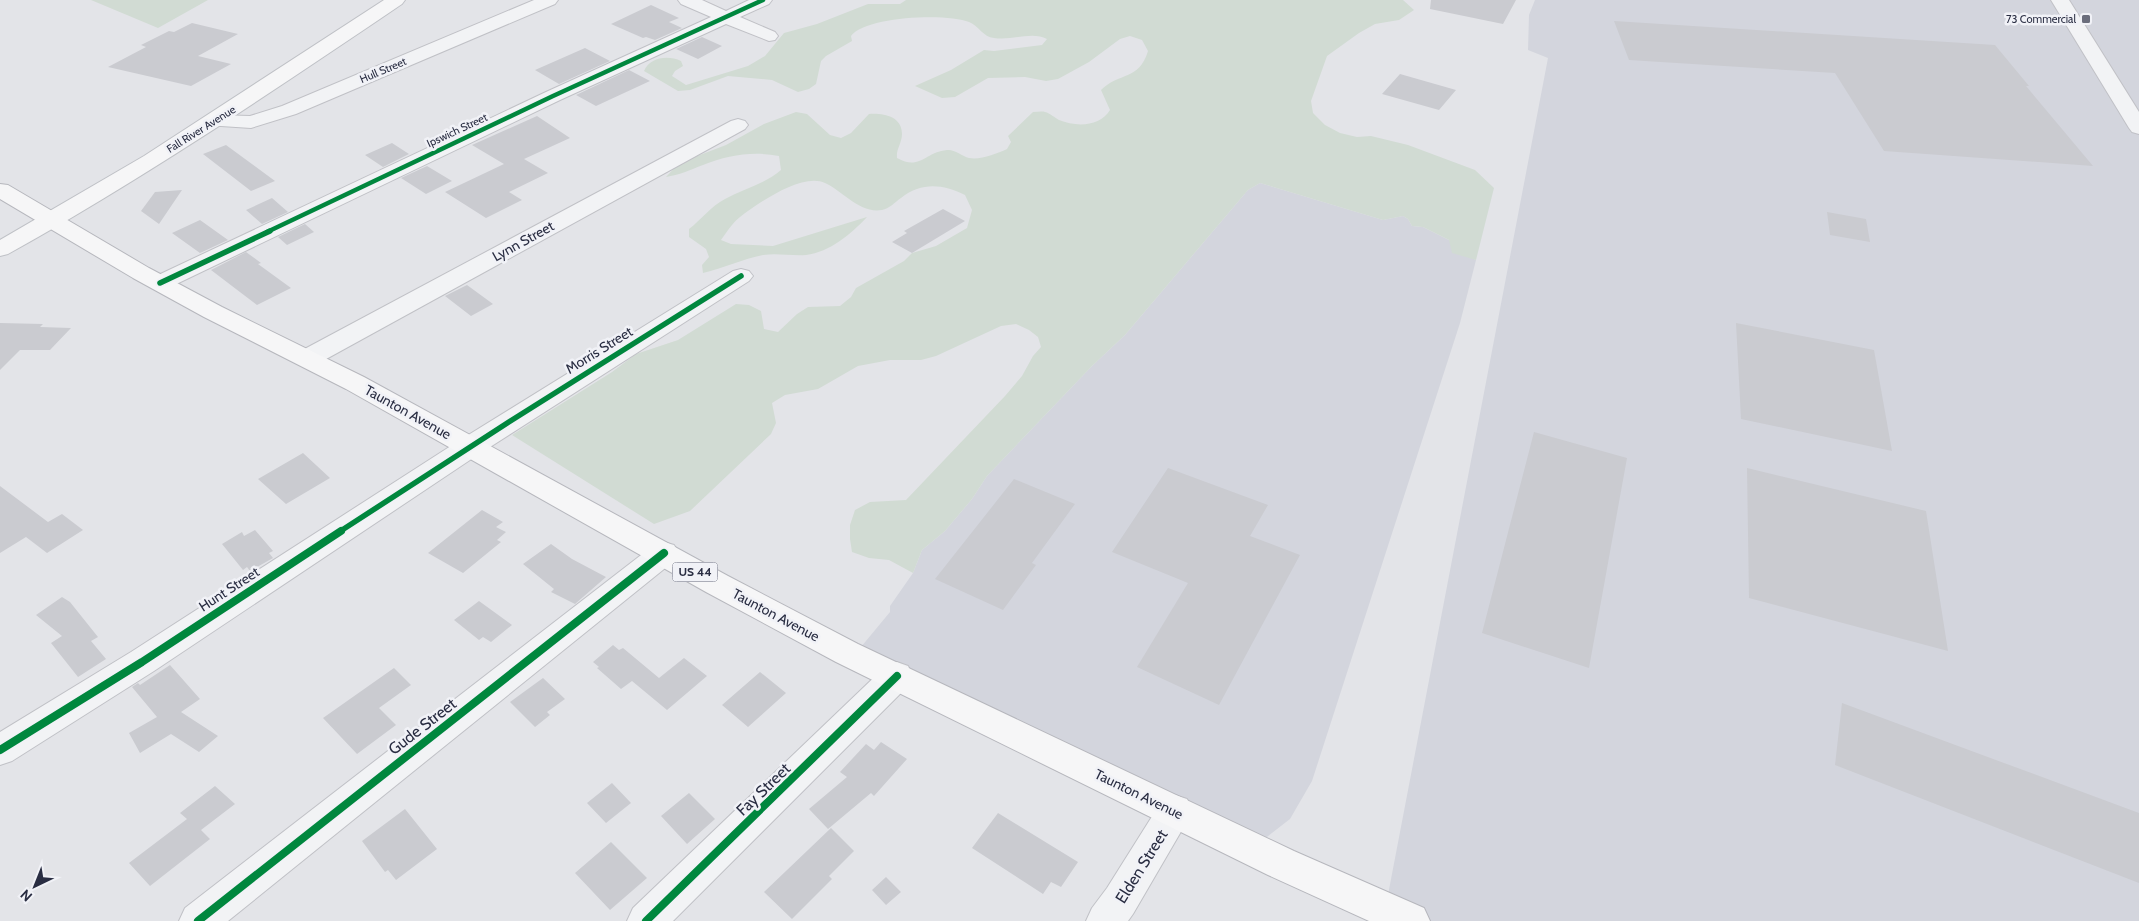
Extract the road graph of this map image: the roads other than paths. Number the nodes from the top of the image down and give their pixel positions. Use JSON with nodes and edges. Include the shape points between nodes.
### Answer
{"nodes":[{"id":1,"x":396,"y":0,"type":"edge"},
{"id":2,"x":549,"y":0,"type":"edge"},
{"id":3,"x":687,"y":0,"type":"edge"},
{"id":4,"x":763,"y":0,"type":"edge"},
{"id":5,"x":2060,"y":0,"type":"edge"},
{"id":6,"x":725,"y":17,"type":"junction"},
{"id":7,"x":769,"y":36,"type":"dead end"},
{"id":8,"x":213,"y":121,"type":"junction"},
{"id":9,"x":738,"y":125,"type":"dead end"},
{"id":10,"x":2139,"y":128,"type":"edge"},
{"id":11,"x":0,"y":190,"type":"edge"},
{"id":12,"x":54,"y":221,"type":"junction"},
{"id":13,"x":0,"y":249,"type":"edge"},
{"id":14,"x":742,"y":276,"type":"dead end"},
{"id":15,"x":160,"y":283,"type":"junction"},
{"id":16,"x":308,"y":358,"type":"junction"},
{"id":17,"x":470,"y":446,"type":"junction"},
{"id":18,"x":664,"y":554,"type":"junction"},
{"id":19,"x":897,"y":676,"type":"junction"},
{"id":20,"x":0,"y":750,"type":"edge"},
{"id":21,"x":1175,"y":811,"type":"junction"},
{"id":22,"x":198,"y":921,"type":"edge"},
{"id":23,"x":646,"y":921,"type":"edge"},
{"id":24,"x":1105,"y":921,"type":"edge"},
{"id":25,"x":1411,"y":921,"type":"edge"}],
"edges":[{"from":1,"to":8,"type":"main road","name":"Fall River Avenue"},
{"from":2,"to":8,"type":"street","name":"Hull Street","via":[[290,110],[251,122]]},
{"from":3,"to":6,"type":"street"},
{"from":4,"to":6,"type":"street","name":"Ipswich Street"},
{"from":5,"to":10,"type":"street"},
{"from":6,"to":7,"type":"street"},
{"from":6,"to":15,"type":"street","name":"Ipswich Street"},
{"from":8,"to":12,"type":"main road","name":"Fall River Avenue"},
{"from":9,"to":16,"type":"street","name":"Lynn Street"},
{"from":11,"to":12,"type":"main road","name":"Taunton Avenue","number":"US 44"},
{"from":12,"to":13,"type":"main road","name":"Fall River Avenue"},
{"from":12,"to":15,"type":"main road","name":"Taunton Avenue","number":"US 44"},
{"from":14,"to":17,"type":"street","name":"Morris Street"},
{"from":15,"to":16,"type":"main road","name":"Taunton Avenue","number":"US 44"},
{"from":16,"to":17,"type":"main road","name":"Taunton Avenue","number":"US 44"},
{"from":17,"to":18,"type":"main road","name":"Taunton Avenue","number":"US 44"},
{"from":17,"to":20,"type":"street","name":"Hunt Street"},
{"from":18,"to":19,"type":"main road","name":"Taunton Avenue","number":"US 44","via":[[847,653]]},
{"from":18,"to":22,"type":"street","name":"Gude Street"},
{"from":19,"to":21,"type":"main road","name":"Taunton Avenue","number":"US 44"},
{"from":19,"to":23,"type":"street","name":"Fay Street"},
{"from":21,"to":24,"type":"street","name":"Elden Street"},
{"from":21,"to":25,"type":"main road","name":"Taunton Avenue","number":"US 44"}]}
